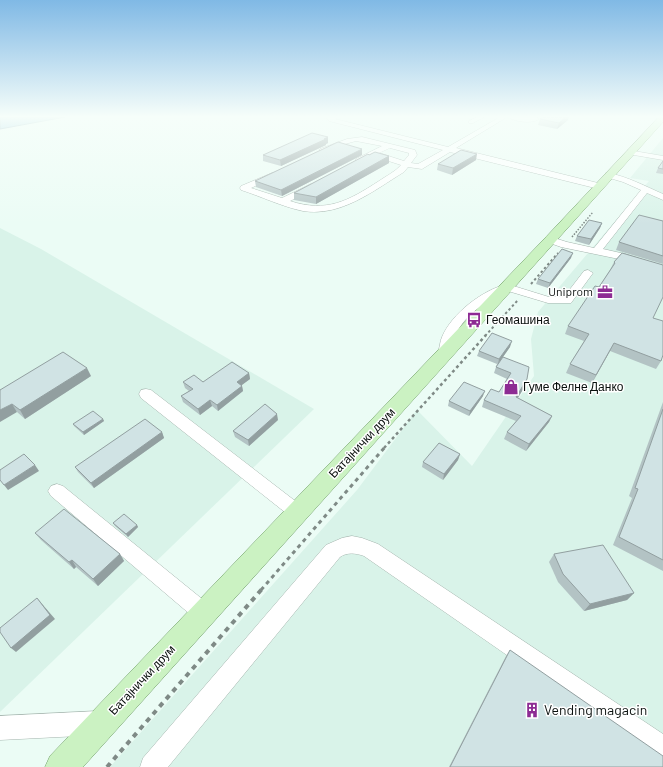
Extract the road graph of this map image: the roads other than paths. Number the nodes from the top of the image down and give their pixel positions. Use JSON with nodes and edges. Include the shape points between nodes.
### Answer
{"nodes":[{"id":1,"x":320,"y":153,"type":"edge"},
{"id":2,"x":412,"y":153,"type":"edge"},
{"id":3,"x":445,"y":153,"type":"edge"},
{"id":4,"x":462,"y":153,"type":"edge"},
{"id":5,"x":630,"y":153,"type":"edge"},
{"id":6,"x":635,"y":153,"type":"edge"},
{"id":7,"x":372,"y":154,"type":"joint"},
{"id":8,"x":313,"y":156,"type":"edge"},
{"id":9,"x":663,"y":158,"type":"edge"},
{"id":10,"x":406,"y":164,"type":"junction"},
{"id":11,"x":352,"y":165,"type":"edge"},
{"id":12,"x":278,"y":172,"type":"edge"},
{"id":13,"x":609,"y":175,"type":"junction"},
{"id":14,"x":317,"y":183,"type":"edge"},
{"id":15,"x":599,"y":186,"type":"junction"},
{"id":16,"x":646,"y":189,"type":"junction"},
{"id":17,"x":661,"y":195,"type":"edge"},
{"id":18,"x":283,"y":201,"type":"junction"},
{"id":19,"x":550,"y":240,"type":"junction"},
{"id":20,"x":596,"y":252,"type":"junction"},
{"id":21,"x":663,"y":269,"type":"edge"},
{"id":22,"x":588,"y":273,"type":"dead end"},
{"id":23,"x":506,"y":288,"type":"junction"},
{"id":24,"x":146,"y":394,"type":"dead end"},
{"id":25,"x":56,"y":491,"type":"dead end"},
{"id":26,"x":297,"y":512,"type":"junction"},
{"id":27,"x":205,"y":614,"type":"junction"},
{"id":28,"x":102,"y":723,"type":"junction"},
{"id":29,"x":0,"y":728,"type":"edge"},
{"id":30,"x":663,"y":748,"type":"edge"},
{"id":31,"x":60,"y":767,"type":"edge"},
{"id":32,"x":152,"y":767,"type":"edge"}],
"edges":[{"from":1,"to":8,"type":"lane"},
{"from":2,"to":10,"type":"lane"},
{"from":3,"to":10,"type":"lane","via":[[419,167]]},
{"from":4,"to":15,"type":"lane"},
{"from":5,"to":13,"type":"main road","name":"Батајнички друм"},
{"from":6,"to":9,"type":"lane"},
{"from":7,"to":10,"type":"lane"},
{"from":7,"to":11,"type":"lane"},
{"from":10,"to":18,"type":"lane","via":[[401,170],[335,208],[312,210]]},
{"from":12,"to":18,"type":"lane","via":[[244,188]]},
{"from":13,"to":15,"type":"main road","name":"Батајнички друм"},
{"from":13,"to":16,"type":"lane"},
{"from":14,"to":18,"type":"lane"},
{"from":15,"to":19,"type":"main road","name":"Батајнички друм"},
{"from":16,"to":17,"type":"lane"},
{"from":16,"to":20,"type":"lane"},
{"from":19,"to":20,"type":"lane"},
{"from":19,"to":23,"type":"main road","name":"Батајнички друм"},
{"from":20,"to":21,"type":"lane","via":[[621,256]]},
{"from":22,"to":23,"type":"lane","via":[[567,301],[548,300]]},
{"from":23,"to":26,"type":"main road","name":"Батајнички друм"},
{"from":24,"to":26,"type":"lane"},
{"from":25,"to":27,"type":"lane"},
{"from":26,"to":27,"type":"main road","name":"Батајнички друм"},
{"from":27,"to":28,"type":"main road","name":"Батајнички друм"},
{"from":28,"to":29,"type":"lane"},
{"from":28,"to":31,"type":"main road","name":"Батајнички друм"},
{"from":30,"to":32,"type":"lane","via":[[371,550],[347,545],[333,550]]}]}
